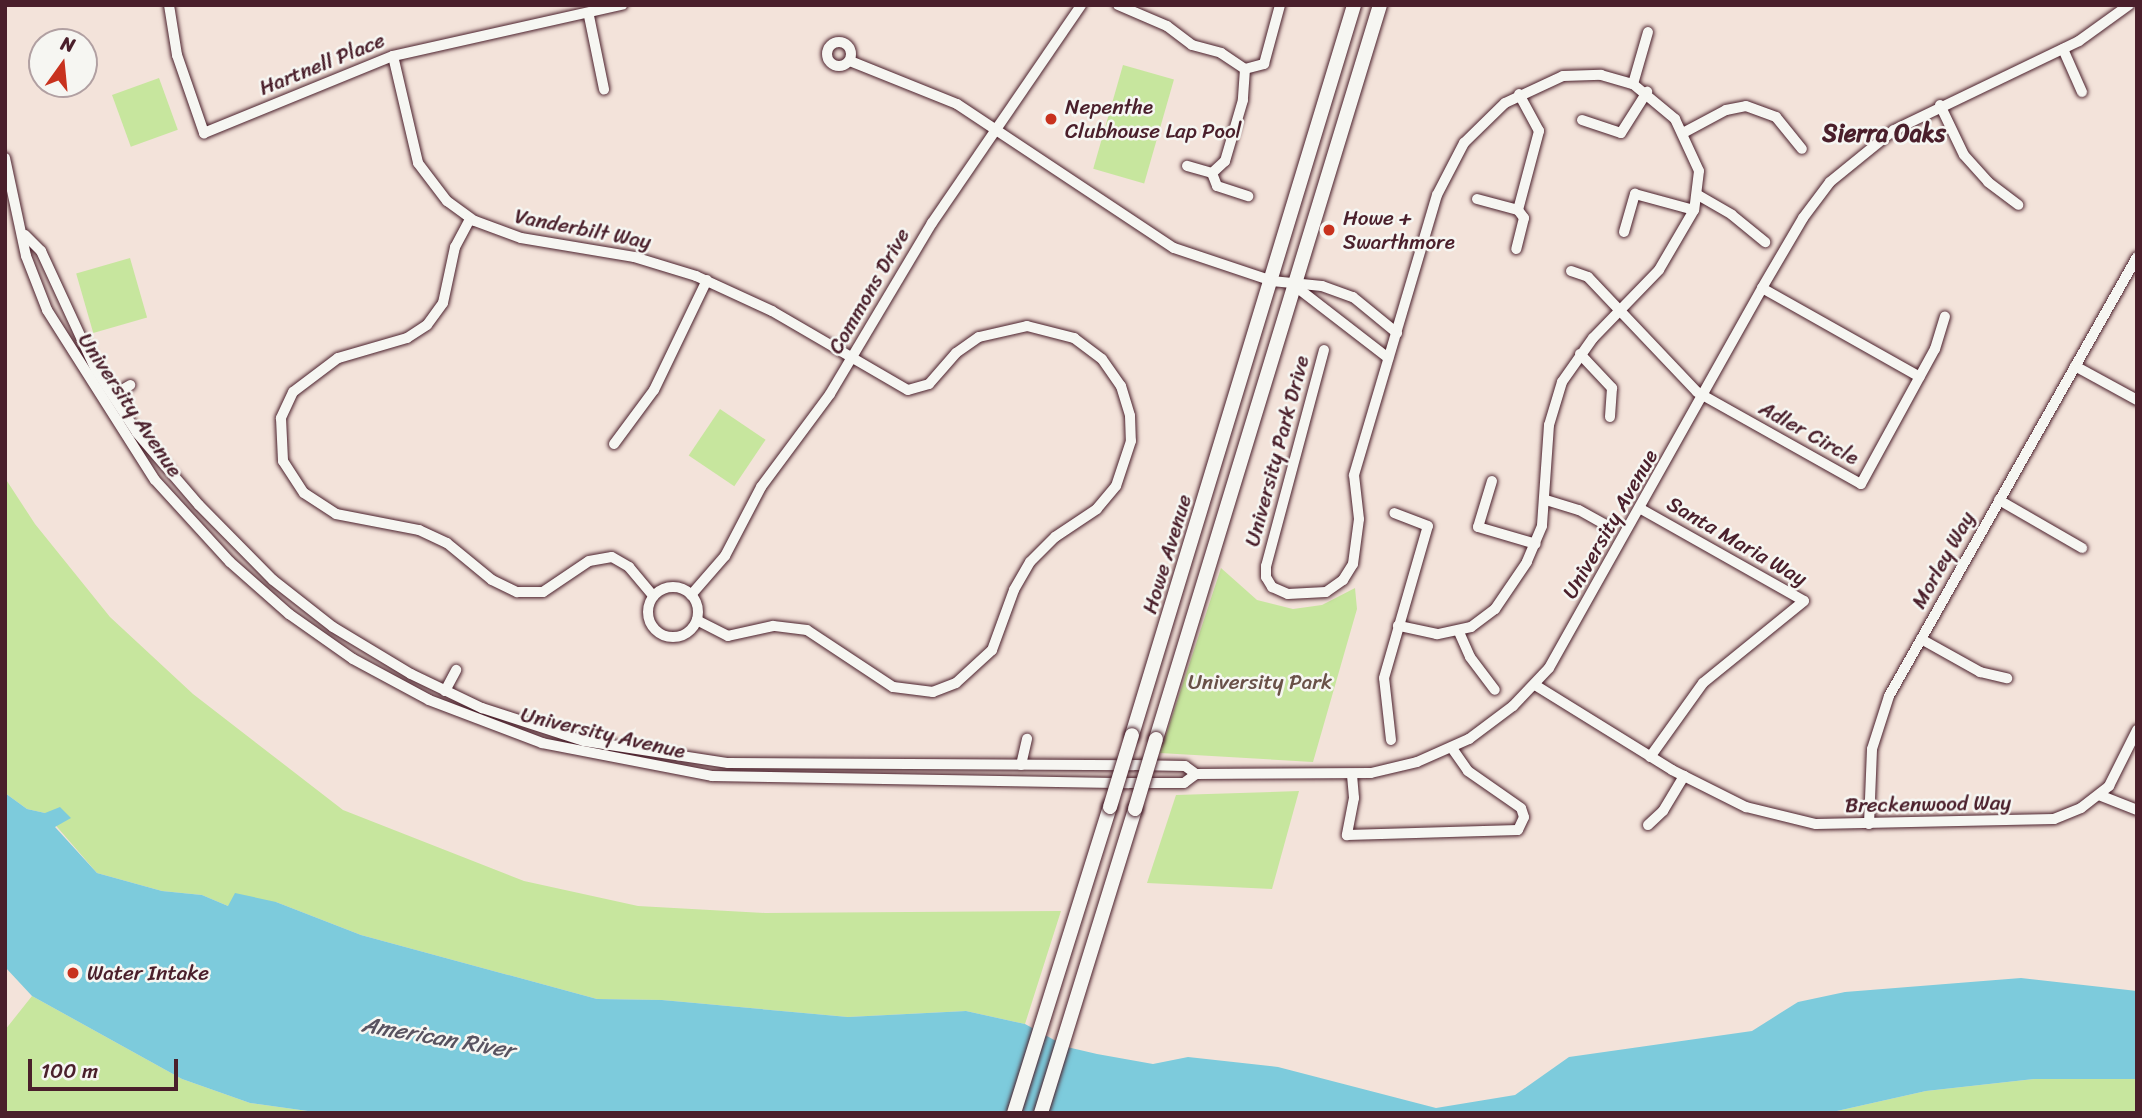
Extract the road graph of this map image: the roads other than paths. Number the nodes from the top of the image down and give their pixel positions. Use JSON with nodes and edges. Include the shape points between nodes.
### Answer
{"nodes":[{"id":1,"x":169,"y":5,"type":"edge"},
{"id":2,"x":622,"y":5,"type":"edge"},
{"id":3,"x":1081,"y":5,"type":"edge"},
{"id":4,"x":1118,"y":5,"type":"edge"},
{"id":5,"x":1280,"y":5,"type":"edge"},
{"id":6,"x":1354,"y":5,"type":"edge"},
{"id":7,"x":1380,"y":5,"type":"edge"},
{"id":8,"x":2129,"y":5,"type":"edge"},
{"id":9,"x":595,"y":12,"type":"edge"},
{"id":10,"x":1648,"y":32,"type":"dead end"},
{"id":11,"x":2063,"y":49,"type":"junction"},
{"id":12,"x":393,"y":56,"type":"junction"},
{"id":13,"x":850,"y":61,"type":"dead end"},
{"id":14,"x":1245,"y":69,"type":"junction"},
{"id":15,"x":1633,"y":84,"type":"junction"},
{"id":16,"x":604,"y":89,"type":"dead end"},
{"id":17,"x":1647,"y":92,"type":"junction"},
{"id":18,"x":2082,"y":92,"type":"dead end"},
{"id":19,"x":1519,"y":94,"type":"junction"},
{"id":20,"x":1940,"y":104,"type":"junction"},
{"id":21,"x":1583,"y":120,"type":"dead end"},
{"id":22,"x":996,"y":130,"type":"junction"},
{"id":23,"x":1683,"y":133,"type":"junction"},
{"id":24,"x":1802,"y":149,"type":"dead end"},
{"id":25,"x":5,"y":158,"type":"edge"},
{"id":26,"x":1187,"y":166,"type":"dead end"},
{"id":27,"x":1212,"y":173,"type":"junction"},
{"id":28,"x":1698,"y":195,"type":"junction"},
{"id":29,"x":1248,"y":196,"type":"dead end"},
{"id":30,"x":1477,"y":199,"type":"dead end"},
{"id":31,"x":2018,"y":205,"type":"dead end"},
{"id":32,"x":1518,"y":210,"type":"junction"},
{"id":33,"x":1694,"y":210,"type":"junction"},
{"id":34,"x":470,"y":219,"type":"junction"},
{"id":35,"x":1624,"y":232,"type":"dead end"},
{"id":36,"x":25,"y":235,"type":"junction"},
{"id":37,"x":1765,"y":242,"type":"dead end"},
{"id":38,"x":1516,"y":249,"type":"dead end"},
{"id":39,"x":2137,"y":257,"type":"edge"},
{"id":40,"x":1571,"y":271,"type":"dead end"},
{"id":41,"x":707,"y":280,"type":"junction"},
{"id":42,"x":1272,"y":281,"type":"junction"},
{"id":43,"x":1295,"y":286,"type":"junction"},
{"id":44,"x":1762,"y":288,"type":"junction"},
{"id":45,"x":1620,"y":311,"type":"junction"},
{"id":46,"x":1945,"y":316,"type":"dead end"},
{"id":47,"x":1397,"y":332,"type":"junction"},
{"id":48,"x":1324,"y":351,"type":"dead end"},
{"id":49,"x":1580,"y":354,"type":"junction"},
{"id":50,"x":1388,"y":358,"type":"junction"},
{"id":51,"x":852,"y":359,"type":"junction"},
{"id":52,"x":2075,"y":366,"type":"junction"},
{"id":53,"x":1920,"y":377,"type":"junction"},
{"id":54,"x":130,"y":385,"type":"dead end"},
{"id":55,"x":113,"y":396,"type":"junction"},
{"id":56,"x":1705,"y":397,"type":"junction"},
{"id":57,"x":2137,"y":400,"type":"edge"},
{"id":58,"x":1610,"y":417,"type":"dead end"},
{"id":59,"x":614,"y":443,"type":"dead end"},
{"id":60,"x":1492,"y":481,"type":"dead end"},
{"id":61,"x":1546,"y":500,"type":"junction"},
{"id":62,"x":1999,"y":500,"type":"junction"},
{"id":63,"x":1641,"y":509,"type":"junction"},
{"id":64,"x":1394,"y":513,"type":"dead end"},
{"id":65,"x":1606,"y":525,"type":"dead end"},
{"id":66,"x":1536,"y":544,"type":"junction"},
{"id":67,"x":2082,"y":548,"type":"dead end"},
{"id":68,"x":691,"y":595,"type":"junction"},
{"id":69,"x":653,"y":596,"type":"junction"},
{"id":70,"x":696,"y":620,"type":"junction"},
{"id":71,"x":1398,"y":626,"type":"junction"},
{"id":72,"x":1459,"y":632,"type":"junction"},
{"id":73,"x":1921,"y":639,"type":"junction"},
{"id":74,"x":456,"y":670,"type":"dead end"},
{"id":75,"x":2007,"y":678,"type":"dead end"},
{"id":76,"x":1535,"y":685,"type":"junction"},
{"id":77,"x":1495,"y":690,"type":"dead end"},
{"id":78,"x":445,"y":691,"type":"junction"},
{"id":79,"x":2137,"y":730,"type":"edge"},
{"id":80,"x":1027,"y":739,"type":"dead end"},
{"id":81,"x":1391,"y":740,"type":"dead end"},
{"id":82,"x":1452,"y":748,"type":"junction"},
{"id":83,"x":1650,"y":757,"type":"junction"},
{"id":84,"x":1021,"y":765,"type":"junction"},
{"id":85,"x":1196,"y":774,"type":"junction"},
{"id":86,"x":1352,"y":775,"type":"junction"},
{"id":87,"x":1684,"y":776,"type":"junction"},
{"id":88,"x":2099,"y":795,"type":"junction"},
{"id":89,"x":2137,"y":810,"type":"edge"},
{"id":90,"x":1869,"y":824,"type":"junction"},
{"id":91,"x":1648,"y":825,"type":"dead end"},
{"id":92,"x":1014,"y":1113,"type":"edge"},
{"id":93,"x":1041,"y":1113,"type":"edge"}],
"edges":[{"from":1,"to":12,"type":"street","name":"Hartnell Place","via":[[177,55],[204,132]]},
{"from":2,"to":9,"type":"street","name":"Hartnell Place"},
{"from":3,"to":22,"type":"street","name":"Commons Drive"},
{"from":4,"to":14,"type":"street"},
{"from":5,"to":14,"type":"street","via":[[1264,64]]},
{"from":6,"to":42,"type":"main road","name":"Howe Avenue"},
{"from":7,"to":43,"type":"main road","name":"Howe Avenue"},
{"from":8,"to":11,"type":"street","name":"University Avenue"},
{"from":9,"to":12,"type":"street","name":"Hartnell Place"},
{"from":9,"to":16,"type":"street"},
{"from":10,"to":15,"type":"street"},
{"from":11,"to":18,"type":"street"},
{"from":11,"to":20,"type":"street","name":"University Avenue"},
{"from":12,"to":34,"type":"street","name":"Vanderbilt Way","via":[[418,163],[437,191]]},
{"from":13,"to":22,"type":"street","via":[[938,95]]},
{"from":14,"to":27,"type":"street","via":[[1243,100],[1224,161]]},
{"from":15,"to":17,"type":"street","name":"University Park Drive"},
{"from":15,"to":19,"type":"street","name":"University Park Drive","via":[[1582,74],[1546,80]]},
{"from":17,"to":21,"type":"street","via":[[1621,133]]},
{"from":17,"to":23,"type":"street","name":"University Park Drive"},
{"from":19,"to":32,"type":"street","via":[[1539,131]]},
{"from":19,"to":47,"type":"street","name":"University Park Drive","via":[[1488,116],[1451,162]]},
{"from":20,"to":31,"type":"street","via":[[1964,155],[1988,182]]},
{"from":20,"to":44,"type":"street","name":"University Avenue","via":[[1877,141],[1830,182]]},
{"from":22,"to":42,"type":"street","via":[[1174,248]]},
{"from":22,"to":51,"type":"street","name":"Commons Drive","via":[[906,263]]},
{"from":23,"to":24,"type":"street","via":[[1726,110],[1746,106],[1776,117]]},
{"from":23,"to":28,"type":"street","name":"University Park Drive","via":[[1699,171]]},
{"from":25,"to":36,"type":"street","name":"University Avenue"},
{"from":26,"to":27,"type":"street"},
{"from":27,"to":29,"type":"street","via":[[1217,186]]},
{"from":28,"to":33,"type":"street","name":"University Park Drive"},
{"from":28,"to":37,"type":"street"},
{"from":30,"to":32,"type":"street"},
{"from":32,"to":38,"type":"street","via":[[1524,218]]},
{"from":33,"to":35,"type":"street","via":[[1635,194]]},
{"from":33,"to":45,"type":"street","name":"University Park Drive","via":[[1673,252]]},
{"from":34,"to":41,"type":"street","name":"Vanderbilt Way","via":[[521,238],[634,257]]},
{"from":34,"to":69,"type":"street","via":[[455,247],[443,303],[427,325],[407,338],[338,358],[293,392],[281,418],[283,461],[304,493],[336,514],[419,530],[447,543],[492,580],[517,592],[543,593],[589,561],[612,557],[629,567]]},
{"from":36,"to":55,"type":"street","name":"University Avenue","via":[[41,251],[74,328]]},
{"from":36,"to":85,"type":"street","name":"University Avenue","via":[[26,256],[47,310],[74,358],[140,460],[183,513],[289,614],[353,659],[429,700],[542,743],[712,776],[1184,783]]},
{"from":39,"to":52,"type":"street","name":"Morley Way"},
{"from":40,"to":45,"type":"street","via":[[1588,277]]},
{"from":41,"to":51,"type":"street","name":"Vanderbilt Way","via":[[772,311]]},
{"from":41,"to":59,"type":"street","via":[[654,390]]},
{"from":42,"to":43,"type":"street"},
{"from":42,"to":92,"type":"main road","name":"Howe Avenue","bridge":true},
{"from":43,"to":47,"type":"street","via":[[1322,286],[1353,297]]},
{"from":43,"to":50,"type":"street"},
{"from":43,"to":93,"type":"main road","name":"Howe Avenue","bridge":true},
{"from":44,"to":53,"type":"street"},
{"from":44,"to":56,"type":"street","name":"University Avenue"},
{"from":45,"to":49,"type":"street","name":"University Park Drive"},
{"from":45,"to":56,"type":"street","via":[[1684,381]]},
{"from":46,"to":53,"type":"street","name":"Adler Circle","via":[[1941,335]]},
{"from":47,"to":50,"type":"street","name":"University Park Drive"},
{"from":48,"to":50,"type":"street","name":"University Park Drive","via":[[1266,566],[1272,587],[1288,594],[1326,592],[1343,580],[1353,564],[1359,519],[1354,475]]},
{"from":49,"to":58,"type":"street","via":[[1612,388]]},
{"from":49,"to":61,"type":"street","name":"University Park Drive","via":[[1562,382],[1549,425]]},
{"from":51,"to":68,"type":"street","name":"Commons Drive","via":[[761,486],[716,569]]},
{"from":51,"to":70,"type":"street","name":"Vanderbilt Way","via":[[912,391],[929,384],[956,353],[992,331],[1027,326],[1062,333],[1102,359],[1126,398],[1130,441],[1121,477],[1097,509],[1055,537],[1030,562],[1014,590],[992,650],[977,667],[944,689],[919,692],[882,683],[807,630],[773,626],[728,636]]},
{"from":52,"to":57,"type":"street"},
{"from":52,"to":62,"type":"street","name":"Morley Way"},
{"from":53,"to":56,"type":"street","name":"Adler Circle","via":[[1861,484]]},
{"from":54,"to":55,"type":"street"},
{"from":55,"to":78,"type":"street","name":"University Avenue","via":[[170,472],[273,580],[369,651]]},
{"from":56,"to":63,"type":"street","name":"University Avenue"},
{"from":60,"to":66,"type":"street","via":[[1478,527]]},
{"from":61,"to":65,"type":"street"},
{"from":61,"to":66,"type":"street","name":"University Park Drive"},
{"from":62,"to":67,"type":"street","name":"Morley Way"},
{"from":62,"to":73,"type":"street","name":"Morley Way"},
{"from":63,"to":76,"type":"street","name":"University Avenue","via":[[1565,644]]},
{"from":63,"to":83,"type":"street","name":"Santa Maria Way","via":[[1804,601],[1703,683]]},
{"from":64,"to":71,"type":"street","via":[[1428,526]]},
{"from":66,"to":72,"type":"street","name":"University Park Drive","via":[[1495,609]]},
{"from":68,"to":69,"type":"street","via":[[672,587]]},
{"from":68,"to":70,"type":"street","via":[[697,607]]},
{"from":69,"to":70,"type":"street","via":[[649,621],[660,634],[686,633]]},
{"from":71,"to":72,"type":"street","via":[[1437,634]]},
{"from":71,"to":81,"type":"street","via":[[1384,678]]},
{"from":72,"to":77,"type":"street","via":[[1470,657]]},
{"from":73,"to":75,"type":"street","name":"Morley Way","via":[[1980,672]]},
{"from":73,"to":90,"type":"street","name":"Morley Way","via":[[1889,696],[1875,735]]},
{"from":74,"to":78,"type":"street"},
{"from":76,"to":82,"type":"street","name":"University Avenue","via":[[1493,723]]},
{"from":76,"to":83,"type":"street","name":"Breckenwood Way"},
{"from":78,"to":84,"type":"street","name":"University Avenue","via":[[558,735],[640,753],[752,764]]},
{"from":79,"to":88,"type":"street","name":"Breckenwood Way","via":[[2117,774]]},
{"from":80,"to":84,"type":"street"},
{"from":82,"to":86,"type":"street","name":"University Avenue","via":[[1399,768]]},
{"from":82,"to":86,"type":"street","via":[[1468,771],[1521,808],[1524,817],[1518,830],[1347,835],[1354,798]]},
{"from":83,"to":87,"type":"street","name":"Breckenwood Way"},
{"from":84,"to":85,"type":"street","name":"University Avenue","via":[[1185,766]]},
{"from":85,"to":86,"type":"street","name":"University Avenue"},
{"from":87,"to":90,"type":"street","name":"Breckenwood Way","via":[[1766,815],[1816,824]]},
{"from":87,"to":91,"type":"street","via":[[1663,811]]},
{"from":88,"to":89,"type":"street"},
{"from":88,"to":90,"type":"street","name":"Breckenwood Way","via":[[2068,814],[2039,821]]}]}
